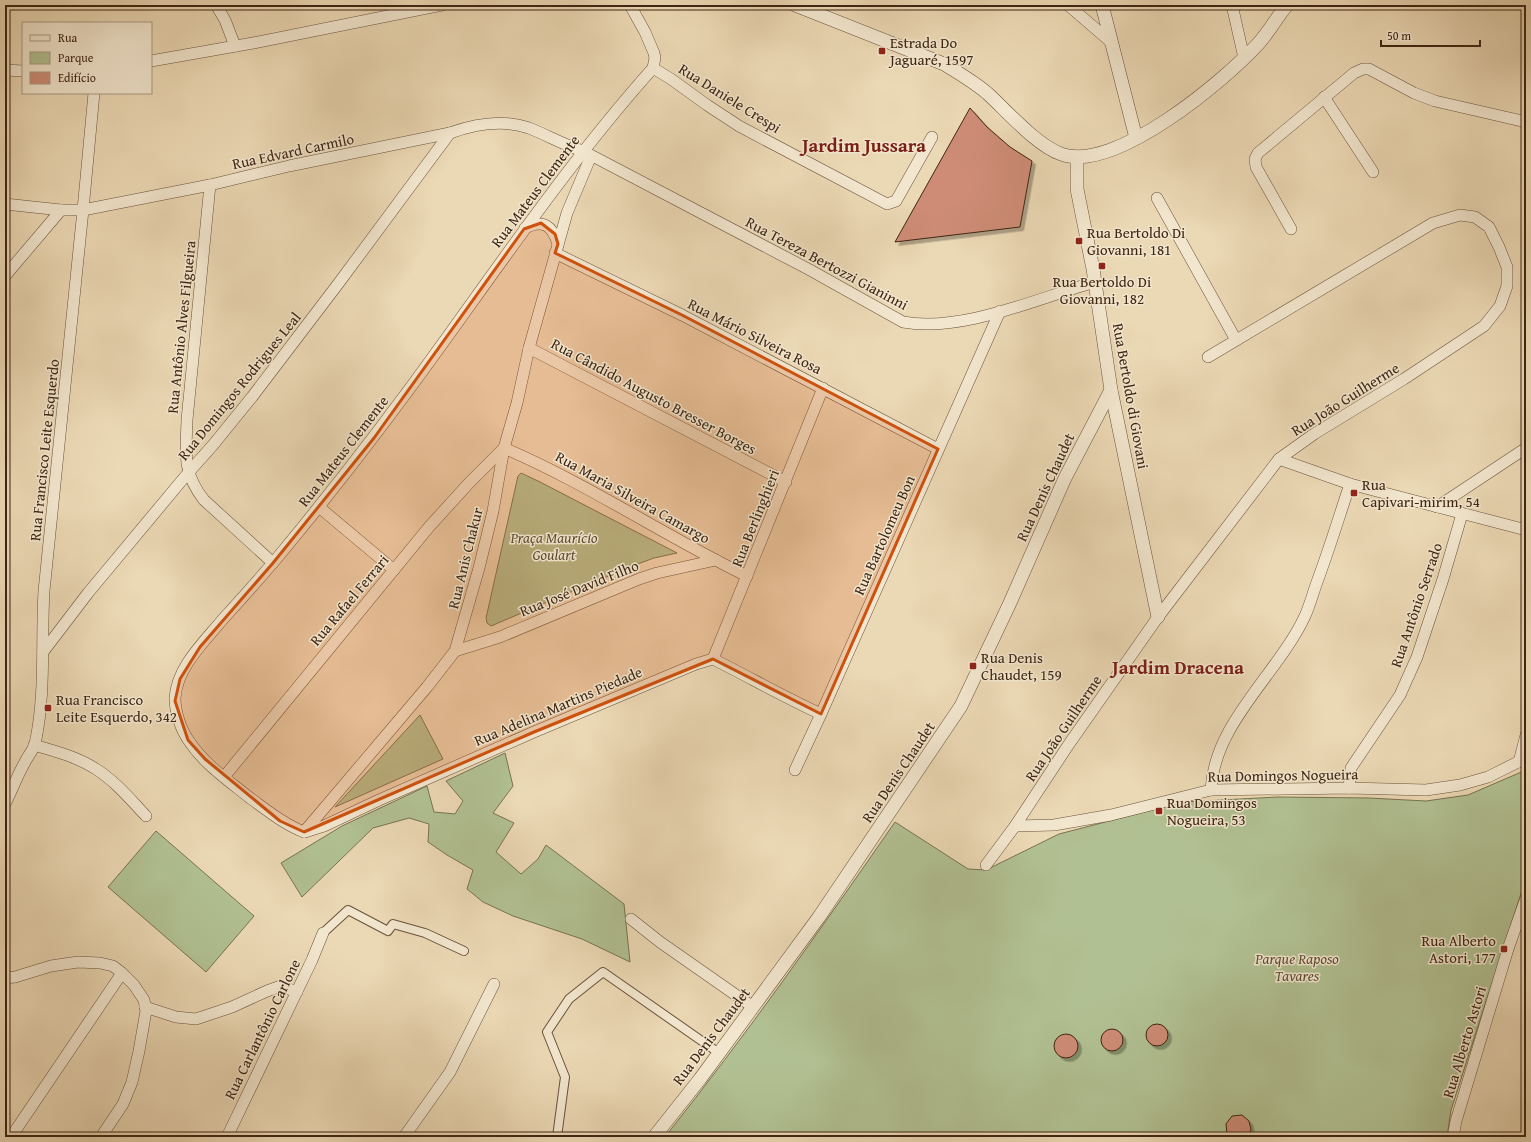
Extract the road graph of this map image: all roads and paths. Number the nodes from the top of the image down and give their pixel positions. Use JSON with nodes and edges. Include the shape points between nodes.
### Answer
{"nodes":[{"id":1,"x":216,"y":5,"type":"edge"},
{"id":2,"x":442,"y":5,"type":"edge"},
{"id":3,"x":630,"y":5,"type":"edge"},
{"id":4,"x":795,"y":5,"type":"edge"},
{"id":5,"x":1068,"y":5,"type":"edge"},
{"id":6,"x":1102,"y":5,"type":"edge"},
{"id":7,"x":1232,"y":5,"type":"edge"},
{"id":8,"x":1287,"y":5,"type":"edge"},
{"id":9,"x":1111,"y":42,"type":"junction"},
{"id":10,"x":235,"y":46,"type":"junction"},
{"id":11,"x":1244,"y":58,"type":"junction"},
{"id":12,"x":152,"y":61,"type":"edge"},
{"id":13,"x":653,"y":68,"type":"junction"},
{"id":14,"x":5,"y":70,"type":"edge"},
{"id":15,"x":22,"y":71,"type":"edge"},
{"id":16,"x":94,"y":94,"type":"edge"},
{"id":17,"x":1324,"y":97,"type":"junction"},
{"id":18,"x":1526,"y":122,"type":"edge"},
{"id":19,"x":450,"y":133,"type":"junction"},
{"id":20,"x":932,"y":137,"type":"dead end"},
{"id":21,"x":1136,"y":138,"type":"junction"},
{"id":22,"x":587,"y":154,"type":"junction"},
{"id":23,"x":1077,"y":157,"type":"junction"},
{"id":24,"x":1373,"y":172,"type":"dead end"},
{"id":25,"x":210,"y":185,"type":"junction"},
{"id":26,"x":1157,"y":198,"type":"dead end"},
{"id":27,"x":5,"y":204,"type":"edge"},
{"id":28,"x":61,"y":210,"type":"junction"},
{"id":29,"x":84,"y":210,"type":"junction"},
{"id":30,"x":524,"y":229,"type":"junction"},
{"id":31,"x":1291,"y":229,"type":"dead end"},
{"id":32,"x":557,"y":248,"type":"junction"},
{"id":33,"x":5,"y":276,"type":"edge"},
{"id":34,"x":1095,"y":282,"type":"junction"},
{"id":35,"x":1000,"y":311,"type":"junction"},
{"id":36,"x":1236,"y":340,"type":"junction"},
{"id":37,"x":529,"y":348,"type":"junction"},
{"id":38,"x":1208,"y":357,"type":"dead end"},
{"id":39,"x":823,"y":388,"type":"junction"},
{"id":40,"x":1111,"y":390,"type":"junction"},
{"id":41,"x":504,"y":448,"type":"junction"},
{"id":42,"x":1526,"y":448,"type":"edge"},
{"id":43,"x":938,"y":449,"type":"junction"},
{"id":44,"x":1279,"y":459,"type":"junction"},
{"id":45,"x":188,"y":473,"type":"junction"},
{"id":46,"x":786,"y":482,"type":"junction"},
{"id":47,"x":1350,"y":484,"type":"junction"},
{"id":48,"x":319,"y":507,"type":"junction"},
{"id":49,"x":1437,"y":507,"type":"junction"},
{"id":50,"x":1462,"y":514,"type":"junction"},
{"id":51,"x":1526,"y":530,"type":"edge"},
{"id":52,"x":716,"y":560,"type":"junction"},
{"id":53,"x":273,"y":563,"type":"junction"},
{"id":54,"x":394,"y":570,"type":"junction"},
{"id":55,"x":747,"y":576,"type":"junction"},
{"id":56,"x":1158,"y":617,"type":"junction"},
{"id":57,"x":455,"y":651,"type":"junction"},
{"id":58,"x":43,"y":652,"type":"junction"},
{"id":59,"x":713,"y":660,"type":"junction"},
{"id":60,"x":821,"y":714,"type":"junction"},
{"id":61,"x":1526,"y":735,"type":"edge"},
{"id":62,"x":34,"y":746,"type":"junction"},
{"id":63,"x":1522,"y":760,"type":"edge"},
{"id":64,"x":795,"y":770,"type":"dead end"},
{"id":65,"x":224,"y":777,"type":"junction"},
{"id":66,"x":1349,"y":788,"type":"junction"},
{"id":67,"x":1211,"y":790,"type":"junction"},
{"id":68,"x":5,"y":804,"type":"edge"},
{"id":69,"x":146,"y":816,"type":"dead end"},
{"id":70,"x":1015,"y":826,"type":"junction"},
{"id":71,"x":304,"y":832,"type":"junction"},
{"id":72,"x":986,"y":865,"type":"dead end"},
{"id":73,"x":1526,"y":898,"type":"edge"},
{"id":74,"x":1524,"y":911,"type":"edge"},
{"id":75,"x":631,"y":919,"type":"dead end"},
{"id":76,"x":323,"y":933,"type":"joint"},
{"id":77,"x":464,"y":951,"type":"dead end"},
{"id":78,"x":122,"y":973,"type":"junction"},
{"id":79,"x":5,"y":978,"type":"edge"},
{"id":80,"x":494,"y":984,"type":"dead end"},
{"id":81,"x":297,"y":992,"type":"junction"},
{"id":82,"x":145,"y":1007,"type":"junction"},
{"id":83,"x":753,"y":1007,"type":"junction"},
{"id":84,"x":719,"y":1053,"type":"junction"},
{"id":85,"x":11,"y":1137,"type":"edge"},
{"id":86,"x":101,"y":1137,"type":"edge"},
{"id":87,"x":227,"y":1137,"type":"edge"},
{"id":88,"x":404,"y":1137,"type":"edge"},
{"id":89,"x":557,"y":1137,"type":"edge"},
{"id":90,"x":654,"y":1137,"type":"edge"},
{"id":91,"x":1453,"y":1137,"type":"edge"}],
"edges":[{"from":1,"to":10,"type":"street"},
{"from":2,"to":10,"type":"street"},
{"from":3,"to":13,"type":"street","via":[[654,53]]},
{"from":4,"to":23,"type":"street","via":[[944,64],[986,92],[1050,148],[1060,154]]},
{"from":5,"to":9,"type":"street"},
{"from":6,"to":9,"type":"street"},
{"from":7,"to":11,"type":"street"},
{"from":8,"to":11,"type":"street","via":[[1267,33]]},
{"from":9,"to":21,"type":"street"},
{"from":10,"to":12,"type":"street"},
{"from":11,"to":21,"type":"street","via":[[1190,104]]},
{"from":13,"to":20,"type":"street","name":"Rua Daniele Crespi","via":[[739,126],[887,204],[896,201]]},
{"from":13,"to":22,"type":"street","name":"Rua Mateus Clemente"},
{"from":14,"to":15,"type":"street"},
{"from":16,"to":29,"type":"street","name":"Rua Francisco Leite Esquerdo"},
{"from":17,"to":18,"type":"street","via":[[1354,73],[1369,69],[1421,96]]},
{"from":17,"to":24,"type":"street"},
{"from":17,"to":31,"type":"street","via":[[1258,153],[1255,159],[1256,167]]},
{"from":19,"to":22,"type":"street","name":"Rua Edvard Carmilo","via":[[484,124],[514,124],[529,128]]},
{"from":19,"to":25,"type":"street","name":"Rua Edvard Carmilo"},
{"from":19,"to":45,"type":"street","name":"Rua Domingos Rodrigues Leal","via":[[252,397]]},
{"from":21,"to":23,"type":"street","via":[[1100,153]]},
{"from":22,"to":30,"type":"street","name":"Rua Mateus Clemente"},
{"from":22,"to":32,"type":"street","name":"Rua Anis Chakur","via":[[566,213]]},
{"from":22,"to":35,"type":"street","name":"Rua Tereza Bertozzi Gianinni","via":[[810,270],[903,322],[933,324],[976,318]]},
{"from":23,"to":34,"type":"street","name":"Rua Bertoldo di Giovani","via":[[1077,189]]},
{"from":25,"to":29,"type":"street","name":"Rua Edvard Carmilo"},
{"from":25,"to":45,"type":"street","name":"Rua Antônio Alves Filgueira","via":[[187,420]]},
{"from":26,"to":36,"type":"street"},
{"from":27,"to":28,"type":"street","name":"Rua Edvard Carmilo"},
{"from":28,"to":29,"type":"street","name":"Rua Edvard Carmilo"},
{"from":28,"to":33,"type":"street"},
{"from":29,"to":58,"type":"street","name":"Rua Francisco Leite Esquerdo","via":[[44,591]]},
{"from":30,"to":32,"type":"street","via":[[544,224],[552,230]]},
{"from":30,"to":48,"type":"street","name":"Rua Mateus Clemente","via":[[374,438]]},
{"from":32,"to":37,"type":"street","name":"Rua Anis Chakur"},
{"from":32,"to":39,"type":"street","name":"Rua Mário Silveira Rosa"},
{"from":34,"to":35,"type":"street","name":"Rua Tereza Bertozzi Gianinni"},
{"from":34,"to":40,"type":"street","name":"Rua Bertoldo di Giovani"},
{"from":35,"to":43,"type":"street","name":"Rua Bartolomeu Bon"},
{"from":36,"to":38,"type":"street","name":"Rua João Guilherme"},
{"from":36,"to":44,"type":"street","name":"Rua João Guilherme","via":[[1433,223],[1448,218],[1460,215],[1475,216],[1489,227],[1507,267],[1507,286],[1500,306],[1484,326]]},
{"from":37,"to":41,"type":"street","name":"Rua Anis Chakur"},
{"from":37,"to":46,"type":"street","name":"Rua Cândido Augusto Bresser Borges"},
{"from":39,"to":43,"type":"street","name":"Rua Mário Silveira Rosa"},
{"from":39,"to":46,"type":"street","name":"Rua Berlinghieri"},
{"from":40,"to":56,"type":"street","name":"Rua Bertoldo di Giovani"},
{"from":40,"to":83,"type":"street","name":"Rua Denis Chaudet","via":[[1065,478],[961,706],[819,917]]},
{"from":41,"to":52,"type":"street","name":"Rua Maria Silveira Camargo","via":[[542,464],[597,493],[662,532]]},
{"from":41,"to":54,"type":"street","name":"Rua Rafael Ferrari","via":[[429,527]]},
{"from":41,"to":57,"type":"street","name":"Rua Anis Chakur","via":[[479,568]]},
{"from":42,"to":49,"type":"street"},
{"from":43,"to":60,"type":"street","name":"Rua Bartolomeu Bon"},
{"from":44,"to":47,"type":"street"},
{"from":44,"to":56,"type":"street","name":"Rua João Guilherme"},
{"from":45,"to":53,"type":"street","via":[[195,489],[204,500]]},
{"from":45,"to":58,"type":"street","name":"Rua Domingos Rodrigues Leal","via":[[88,593]]},
{"from":46,"to":55,"type":"street","name":"Rua Berlinghieri"},
{"from":47,"to":49,"type":"street"},
{"from":47,"to":67,"type":"street","via":[[1305,616],[1286,648],[1245,704],[1223,742],[1215,760]]},
{"from":48,"to":53,"type":"street","name":"Rua Mateus Clemente"},
{"from":48,"to":54,"type":"street"},
{"from":49,"to":50,"type":"street"},
{"from":50,"to":51,"type":"street"},
{"from":50,"to":66,"type":"street","name":"Rua Antônio Serrado","via":[[1418,657],[1400,695],[1352,768]]},
{"from":52,"to":55,"type":"street","name":"Rua Maria Silveira Camargo"},
{"from":52,"to":57,"type":"street","name":"Rua José David Filho","via":[[639,579],[500,637]]},
{"from":53,"to":65,"type":"street","name":"Rua Mateus Clemente","via":[[200,647],[180,679],[176,691],[176,710],[188,740]]},
{"from":54,"to":65,"type":"street","name":"Rua Rafael Ferrari"},
{"from":55,"to":59,"type":"street","name":"Rua Berlinghieri"},
{"from":56,"to":70,"type":"street","name":"Rua João Guilherme","via":[[1068,744]]},
{"from":57,"to":71,"type":"street","name":"Rua Anis Chakur","via":[[427,688]]},
{"from":58,"to":62,"type":"street","name":"Rua Francisco Leite Esquerdo","via":[[40,715]]},
{"from":59,"to":60,"type":"street"},
{"from":59,"to":71,"type":"street","name":"Rua Adelina Martins Piedade","via":[[696,664],[548,726],[324,826]]},
{"from":60,"to":64,"type":"street","name":"Rua Bartolomeu Bon"},
{"from":61,"to":63,"type":"street"},
{"from":62,"to":68,"type":"street","name":"Rua Francisco Leite Esquerdo"},
{"from":62,"to":69,"type":"street","via":[[59,752],[95,769]]},
{"from":63,"to":66,"type":"street","name":"Rua Domingos Nogueira","via":[[1488,777],[1460,785],[1426,790]]},
{"from":65,"to":71,"type":"street","name":"Rua Mateus Clemente","via":[[280,821]]},
{"from":66,"to":67,"type":"street","name":"Rua Domingos Nogueira"},
{"from":67,"to":70,"type":"street","name":"Rua Domingos Nogueira","via":[[1111,815],[1054,825]]},
{"from":70,"to":72,"type":"street","name":"Rua João Guilherme"},
{"from":73,"to":74,"type":"street","name":"Rua Alberto Astori"},
{"from":74,"to":91,"type":"street","name":"Rua Alberto Astori","via":[[1508,949]]},
{"from":75,"to":83,"type":"street"},
{"from":76,"to":77,"type":"street","via":[[348,910],[388,931],[393,924],[426,933]]},
{"from":76,"to":81,"type":"street","name":"Rua Carlantônio Carlone"},
{"from":78,"to":79,"type":"street","via":[[113,966],[78,962]]},
{"from":78,"to":82,"type":"street","via":[[134,985],[144,1000]]},
{"from":78,"to":85,"type":"street"},
{"from":80,"to":88,"type":"street","via":[[450,1072]]},
{"from":81,"to":82,"type":"street","via":[[281,986],[196,1020],[176,1017]]},
{"from":81,"to":87,"type":"street","name":"Rua Carlantônio Carlone"},
{"from":82,"to":86,"type":"street","via":[[132,1082],[123,1104]]},
{"from":83,"to":84,"type":"street","name":"Rua Denis Chaudet"},
{"from":84,"to":89,"type":"street","via":[[603,972],[569,999],[547,1032],[565,1077]]},
{"from":84,"to":90,"type":"street","name":"Rua Denis Chaudet"}]}
